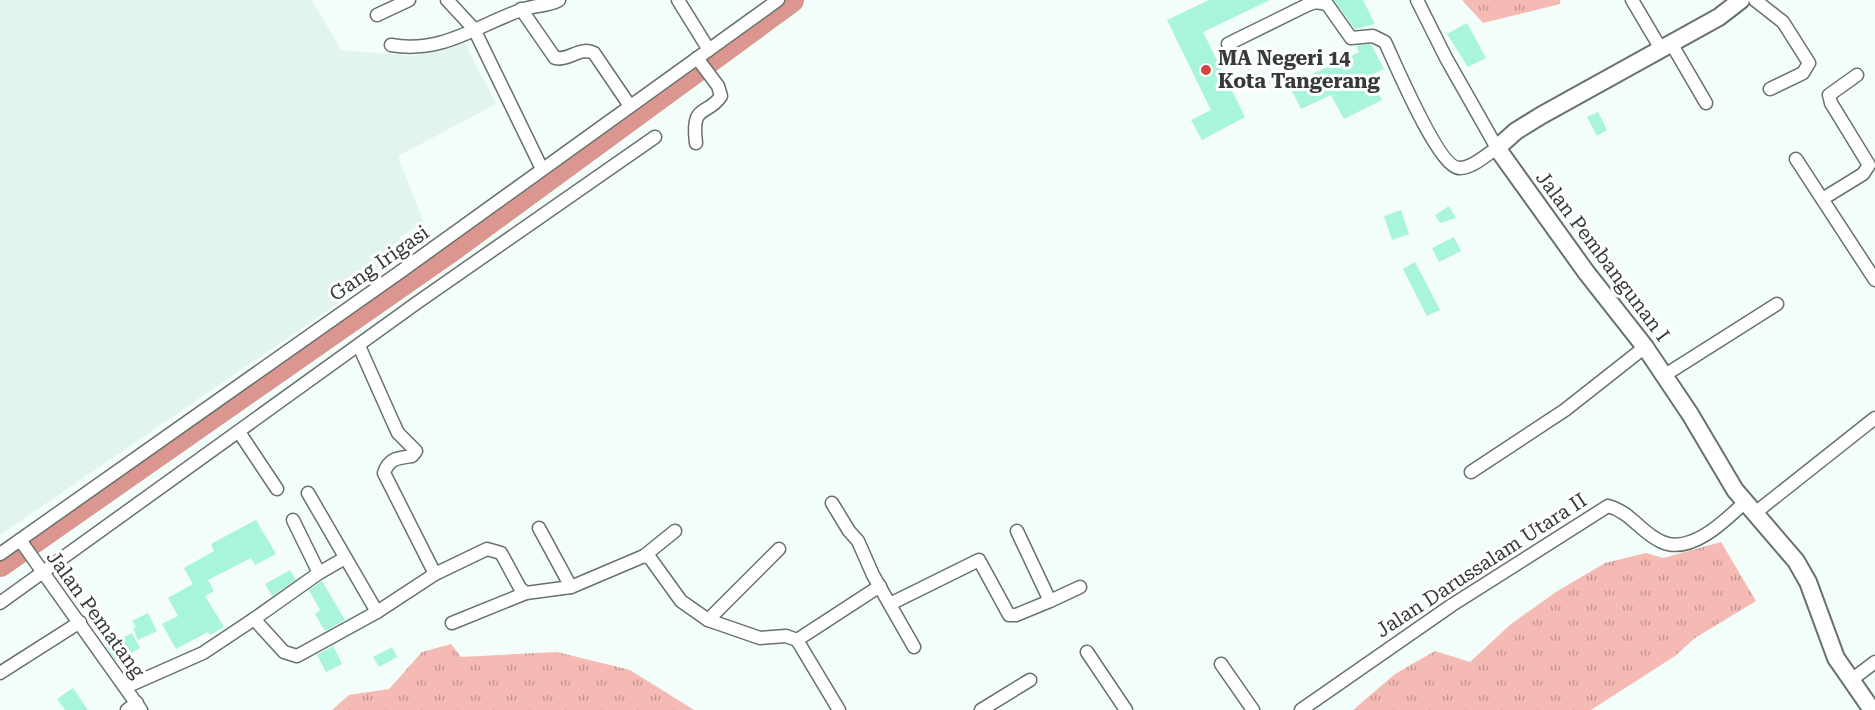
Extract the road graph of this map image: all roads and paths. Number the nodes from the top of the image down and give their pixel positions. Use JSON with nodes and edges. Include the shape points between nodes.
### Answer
{"nodes":[{"id":1,"x":409,"y":0,"type":"edge"},
{"id":2,"x":447,"y":0,"type":"edge"},
{"id":3,"x":559,"y":0,"type":"edge"},
{"id":4,"x":678,"y":0,"type":"edge"},
{"id":5,"x":778,"y":0,"type":"edge"},
{"id":6,"x":1418,"y":0,"type":"edge"},
{"id":7,"x":1632,"y":0,"type":"edge"},
{"id":8,"x":1741,"y":0,"type":"edge"},
{"id":9,"x":1755,"y":0,"type":"edge"},
{"id":10,"x":521,"y":9,"type":"junction"},
{"id":11,"x":377,"y":15,"type":"dead end"},
{"id":12,"x":474,"y":29,"type":"junction"},
{"id":13,"x":1228,"y":44,"type":"dead end"},
{"id":14,"x":391,"y":45,"type":"dead end"},
{"id":15,"x":1666,"y":46,"type":"junction"},
{"id":16,"x":708,"y":50,"type":"junction"},
{"id":17,"x":699,"y":59,"type":"junction"},
{"id":18,"x":1857,"y":75,"type":"dead end"},
{"id":19,"x":1770,"y":90,"type":"dead end"},
{"id":20,"x":1706,"y":104,"type":"dead end"},
{"id":21,"x":630,"y":106,"type":"junction"},
{"id":22,"x":655,"y":137,"type":"dead end"},
{"id":23,"x":696,"y":143,"type":"dead end"},
{"id":24,"x":1497,"y":148,"type":"junction"},
{"id":25,"x":1796,"y":159,"type":"dead end"},
{"id":26,"x":542,"y":169,"type":"junction"},
{"id":27,"x":1824,"y":198,"type":"junction"},
{"id":28,"x":1871,"y":264,"type":"edge"},
{"id":29,"x":1875,"y":280,"type":"edge"},
{"id":30,"x":1777,"y":304,"type":"dead end"},
{"id":31,"x":359,"y":346,"type":"junction"},
{"id":32,"x":1645,"y":347,"type":"junction"},
{"id":33,"x":1665,"y":375,"type":"junction"},
{"id":34,"x":1875,"y":418,"type":"edge"},
{"id":35,"x":239,"y":432,"type":"junction"},
{"id":36,"x":1471,"y":472,"type":"dead end"},
{"id":37,"x":277,"y":489,"type":"dead end"},
{"id":38,"x":308,"y":493,"type":"dead end"},
{"id":39,"x":832,"y":503,"type":"dead end"},
{"id":40,"x":1750,"y":508,"type":"junction"},
{"id":41,"x":293,"y":520,"type":"dead end"},
{"id":42,"x":539,"y":528,"type":"dead end"},
{"id":43,"x":675,"y":531,"type":"dead end"},
{"id":44,"x":1017,"y":531,"type":"dead end"},
{"id":45,"x":22,"y":543,"type":"junction"},
{"id":46,"x":779,"y":549,"type":"dead end"},
{"id":47,"x":0,"y":554,"type":"edge"},
{"id":48,"x":644,"y":556,"type":"junction"},
{"id":49,"x":345,"y":558,"type":"junction"},
{"id":50,"x":38,"y":569,"type":"junction"},
{"id":51,"x":320,"y":573,"type":"junction"},
{"id":52,"x":435,"y":574,"type":"junction"},
{"id":53,"x":880,"y":586,"type":"junction"},
{"id":54,"x":1080,"y":587,"type":"dead end"},
{"id":55,"x":571,"y":588,"type":"junction"},
{"id":56,"x":526,"y":593,"type":"junction"},
{"id":57,"x":1050,"y":601,"type":"junction"},
{"id":58,"x":0,"y":603,"type":"edge"},
{"id":59,"x":890,"y":604,"type":"junction"},
{"id":60,"x":378,"y":612,"type":"junction"},
{"id":61,"x":254,"y":620,"type":"junction"},
{"id":62,"x":708,"y":620,"type":"junction"},
{"id":63,"x":80,"y":622,"type":"junction"},
{"id":64,"x":452,"y":623,"type":"dead end"},
{"id":65,"x":797,"y":640,"type":"junction"},
{"id":66,"x":914,"y":647,"type":"dead end"},
{"id":67,"x":1087,"y":652,"type":"dead end"},
{"id":68,"x":1875,"y":662,"type":"edge"},
{"id":69,"x":1221,"y":664,"type":"dead end"},
{"id":70,"x":0,"y":673,"type":"edge"},
{"id":71,"x":1030,"y":680,"type":"dead end"},
{"id":72,"x":1850,"y":681,"type":"junction"},
{"id":73,"x":126,"y":687,"type":"junction"},
{"id":74,"x":135,"y":708,"type":"edge"},
{"id":75,"x":989,"y":708,"type":"edge"},
{"id":76,"x":838,"y":710,"type":"edge"},
{"id":77,"x":1126,"y":710,"type":"edge"},
{"id":78,"x":1253,"y":710,"type":"edge"},
{"id":79,"x":1301,"y":710,"type":"edge"},
{"id":80,"x":1872,"y":710,"type":"edge"}],
"edges":[{"from":1,"to":11,"type":"street"},
{"from":2,"to":12,"type":"street"},
{"from":3,"to":10,"type":"street"},
{"from":4,"to":16,"type":"street"},
{"from":5,"to":16,"type":"street","name":"Gang Irigasi"},
{"from":6,"to":24,"type":"street"},
{"from":7,"to":15,"type":"street"},
{"from":8,"to":15,"type":"street"},
{"from":9,"to":19,"type":"street","via":[[1784,22],[1809,63],[1803,73]]},
{"from":10,"to":12,"type":"street"},
{"from":10,"to":21,"type":"street","via":[[555,58],[581,51],[594,53]]},
{"from":12,"to":14,"type":"street","via":[[437,45],[413,49]]},
{"from":12,"to":26,"type":"street"},
{"from":13,"to":24,"type":"street","via":[[1307,5],[1323,2],[1351,38],[1373,36],[1385,42],[1436,148],[1450,165],[1459,169],[1468,166]]},
{"from":15,"to":20,"type":"street"},
{"from":15,"to":24,"type":"street","via":[[1542,115]]},
{"from":16,"to":17,"type":"street","name":"Gang Irigasi"},
{"from":17,"to":21,"type":"street","name":"Gang Irigasi"},
{"from":17,"to":23,"type":"street","via":[[721,96],[700,111],[695,125]]},
{"from":18,"to":27,"type":"street","via":[[1829,95],[1869,165],[1863,174]]},
{"from":21,"to":26,"type":"street","name":"Gang Irigasi"},
{"from":22,"to":31,"type":"street"},
{"from":24,"to":32,"type":"street","name":"Jalan Pembangunan I"},
{"from":25,"to":27,"type":"street"},
{"from":26,"to":45,"type":"street","name":"Gang Irigasi"},
{"from":27,"to":28,"type":"street"},
{"from":28,"to":29,"type":"street"},
{"from":30,"to":33,"type":"street"},
{"from":31,"to":35,"type":"street"},
{"from":31,"to":52,"type":"street","via":[[395,427],[416,452],[395,459],[384,472]]},
{"from":32,"to":33,"type":"street","name":"Jalan Pembangunan I"},
{"from":32,"to":36,"type":"street","via":[[1565,410]]},
{"from":33,"to":40,"type":"street","name":"Jalan Pembangunan I","via":[[1719,467]]},
{"from":34,"to":40,"type":"street","name":"Jalan Darussalam Utara II"},
{"from":35,"to":37,"type":"street"},
{"from":35,"to":50,"type":"street"},
{"from":38,"to":49,"type":"street"},
{"from":39,"to":53,"type":"street","via":[[858,541]]},
{"from":40,"to":72,"type":"street","name":"Jalan Pembangunan I","via":[[1797,561],[1836,658]]},
{"from":40,"to":79,"type":"street","name":"Jalan Darussalam Utara II","via":[[1683,544],[1662,542],[1622,509],[1608,506],[1446,609]]},
{"from":41,"to":51,"type":"street"},
{"from":42,"to":55,"type":"street"},
{"from":43,"to":48,"type":"street"},
{"from":44,"to":57,"type":"street"},
{"from":45,"to":47,"type":"street","name":"Gang Irigasi"},
{"from":45,"to":50,"type":"street","name":"Jalan Pematang"},
{"from":46,"to":62,"type":"street"},
{"from":48,"to":55,"type":"street"},
{"from":48,"to":62,"type":"street","via":[[650,558],[681,601]]},
{"from":49,"to":51,"type":"street"},
{"from":49,"to":60,"type":"street"},
{"from":50,"to":58,"type":"street"},
{"from":50,"to":63,"type":"street","name":"Jalan Pematang"},
{"from":51,"to":61,"type":"street"},
{"from":52,"to":56,"type":"street","via":[[487,549],[495,549]]},
{"from":52,"to":60,"type":"street"},
{"from":53,"to":59,"type":"street"},
{"from":53,"to":65,"type":"street"},
{"from":54,"to":57,"type":"street"},
{"from":55,"to":56,"type":"street"},
{"from":56,"to":64,"type":"street"},
{"from":57,"to":59,"type":"street","via":[[1009,615],[979,561]]},
{"from":59,"to":66,"type":"street"},
{"from":60,"to":61,"type":"street","via":[[297,656],[284,652]]},
{"from":61,"to":73,"type":"street","via":[[203,653]]},
{"from":62,"to":65,"type":"street","via":[[760,638],[786,636]]},
{"from":63,"to":70,"type":"street"},
{"from":63,"to":73,"type":"street","name":"Jalan Pematang"},
{"from":65,"to":76,"type":"street"},
{"from":67,"to":77,"type":"street"},
{"from":68,"to":72,"type":"street"},
{"from":69,"to":78,"type":"street"},
{"from":71,"to":75,"type":"street"},
{"from":72,"to":80,"type":"street","name":"Jalan Pembangunan I"},
{"from":73,"to":74,"type":"street","name":"Jalan Pematang"}]}
